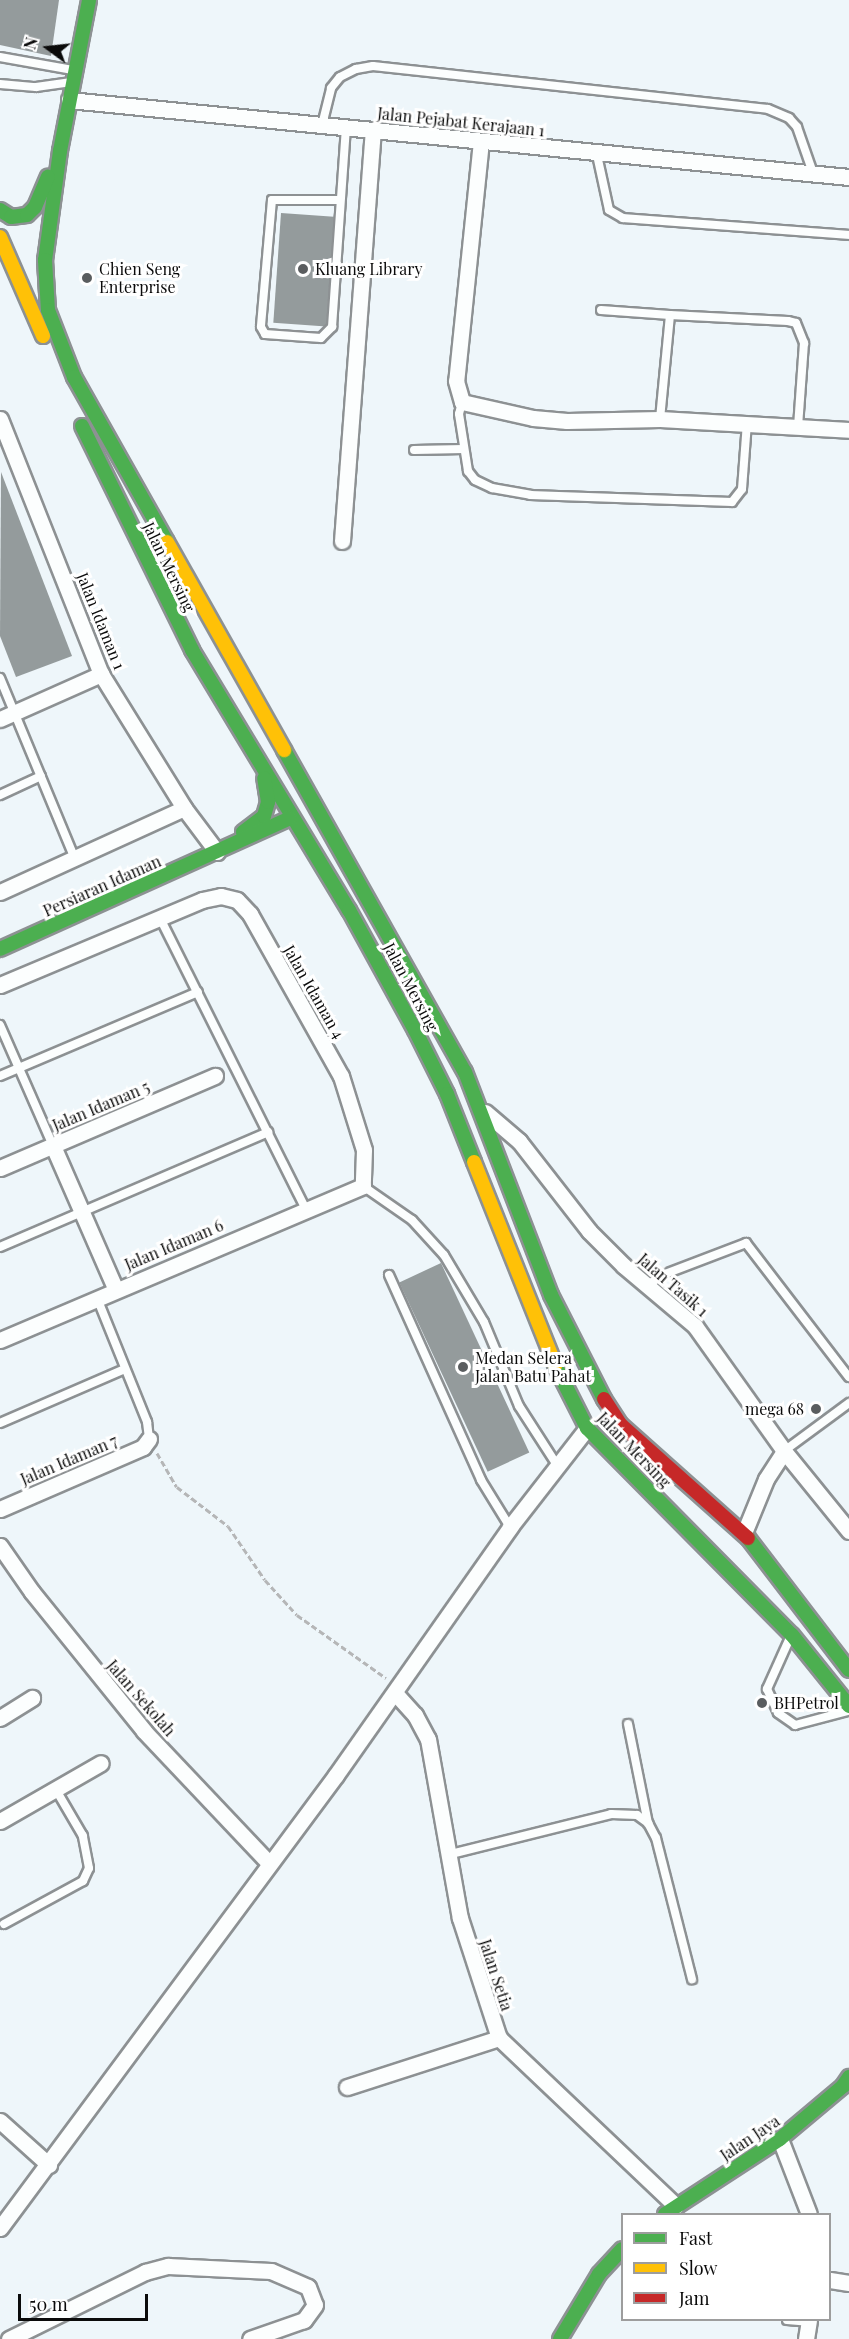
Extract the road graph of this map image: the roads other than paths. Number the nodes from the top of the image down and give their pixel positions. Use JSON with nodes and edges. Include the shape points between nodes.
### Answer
{"nodes":[{"id":1,"x":89,"y":0,"type":"edge"},
{"id":2,"x":0,"y":57,"type":"edge"},
{"id":3,"x":72,"y":76,"type":"junction"},
{"id":4,"x":0,"y":84,"type":"edge"},
{"id":5,"x":69,"y":100,"type":"junction"},
{"id":6,"x":322,"y":125,"type":"junction"},
{"id":7,"x":346,"y":128,"type":"junction"},
{"id":8,"x":373,"y":130,"type":"junction"},
{"id":9,"x":481,"y":141,"type":"junction"},
{"id":10,"x":60,"y":151,"type":"junction"},
{"id":11,"x":597,"y":155,"type":"junction"},
{"id":12,"x":814,"y":174,"type":"junction"},
{"id":13,"x":849,"y":177,"type":"edge"},
{"id":14,"x":340,"y":200,"type":"junction"},
{"id":15,"x":0,"y":210,"type":"edge"},
{"id":16,"x":849,"y":235,"type":"edge"},
{"id":17,"x":0,"y":237,"type":"edge"},
{"id":18,"x":0,"y":271,"type":"edge"},
{"id":19,"x":601,"y":310,"type":"dead end"},
{"id":20,"x":670,"y":315,"type":"junction"},
{"id":21,"x":49,"y":352,"type":"junction"},
{"id":22,"x":462,"y":402,"type":"junction"},
{"id":23,"x":0,"y":419,"type":"edge"},
{"id":24,"x":660,"y":419,"type":"junction"},
{"id":25,"x":747,"y":423,"type":"junction"},
{"id":26,"x":798,"y":427,"type":"junction"},
{"id":27,"x":849,"y":430,"type":"edge"},
{"id":28,"x":464,"y":449,"type":"junction"},
{"id":29,"x":6,"y":450,"type":"edge"},
{"id":30,"x":414,"y":450,"type":"dead end"},
{"id":31,"x":342,"y":541,"type":"dead end"},
{"id":32,"x":101,"y":674,"type":"junction"},
{"id":33,"x":0,"y":678,"type":"edge"},
{"id":34,"x":7,"y":716,"type":"edge"},
{"id":35,"x":260,"y":761,"type":"junction"},
{"id":36,"x":41,"y":776,"type":"junction"},
{"id":37,"x":0,"y":795,"type":"edge"},
{"id":38,"x":184,"y":808,"type":"junction"},
{"id":39,"x":290,"y":818,"type":"junction"},
{"id":40,"x":217,"y":852,"type":"junction"},
{"id":41,"x":75,"y":859,"type":"junction"},
{"id":42,"x":0,"y":892,"type":"edge"},
{"id":43,"x":160,"y":918,"type":"junction"},
{"id":44,"x":0,"y":949,"type":"edge"},
{"id":45,"x":0,"y":985,"type":"edge"},
{"id":46,"x":198,"y":992,"type":"junction"},
{"id":47,"x":0,"y":1026,"type":"edge"},
{"id":48,"x":19,"y":1068,"type":"junction"},
{"id":49,"x":0,"y":1076,"type":"edge"},
{"id":50,"x":215,"y":1076,"type":"dead end"},
{"id":51,"x":479,"y":1108,"type":"junction"},
{"id":52,"x":268,"y":1132,"type":"junction"},
{"id":53,"x":53,"y":1146,"type":"junction"},
{"id":54,"x":0,"y":1168,"type":"edge"},
{"id":55,"x":363,"y":1186,"type":"junction"},
{"id":56,"x":306,"y":1209,"type":"junction"},
{"id":57,"x":82,"y":1212,"type":"junction"},
{"id":58,"x":0,"y":1247,"type":"edge"},
{"id":59,"x":389,"y":1275,"type":"dead end"},
{"id":60,"x":649,"y":1284,"type":"junction"},
{"id":61,"x":116,"y":1290,"type":"junction"},
{"id":62,"x":96,"y":1298,"type":"junction"},
{"id":63,"x":0,"y":1340,"type":"edge"},
{"id":64,"x":125,"y":1369,"type":"junction"},
{"id":65,"x":849,"y":1377,"type":"edge"},
{"id":66,"x":849,"y":1403,"type":"edge"},
{"id":67,"x":0,"y":1423,"type":"edge"},
{"id":68,"x":587,"y":1428,"type":"junction"},
{"id":69,"x":149,"y":1439,"type":"joint"},
{"id":70,"x":784,"y":1451,"type":"junction"},
{"id":71,"x":557,"y":1465,"type":"junction"},
{"id":72,"x":0,"y":1509,"type":"edge"},
{"id":73,"x":510,"y":1527,"type":"junction"},
{"id":74,"x":849,"y":1531,"type":"edge"},
{"id":75,"x":744,"y":1533,"type":"junction"},
{"id":76,"x":0,"y":1545,"type":"edge"},
{"id":77,"x":792,"y":1635,"type":"junction"},
{"id":78,"x":849,"y":1670,"type":"edge"},
{"id":79,"x":399,"y":1688,"type":"junction"},
{"id":80,"x":32,"y":1698,"type":"dead end"},
{"id":81,"x":849,"y":1709,"type":"edge"},
{"id":82,"x":0,"y":1718,"type":"edge"},
{"id":83,"x":628,"y":1724,"type":"dead end"},
{"id":84,"x":101,"y":1763,"type":"dead end"},
{"id":85,"x":54,"y":1787,"type":"junction"},
{"id":86,"x":0,"y":1821,"type":"edge"},
{"id":87,"x":648,"y":1822,"type":"junction"},
{"id":88,"x":451,"y":1854,"type":"junction"},
{"id":89,"x":269,"y":1863,"type":"junction"},
{"id":90,"x":4,"y":1924,"type":"dead end"},
{"id":91,"x":692,"y":1979,"type":"dead end"},
{"id":92,"x":499,"y":2038,"type":"junction"},
{"id":93,"x":847,"y":2081,"type":"edge"},
{"id":94,"x":348,"y":2087,"type":"dead end"},
{"id":95,"x":0,"y":2121,"type":"edge"},
{"id":96,"x":780,"y":2139,"type":"junction"},
{"id":97,"x":49,"y":2165,"type":"junction"},
{"id":98,"x":670,"y":2210,"type":"edge"},
{"id":99,"x":809,"y":2213,"type":"edge"},
{"id":100,"x":0,"y":2228,"type":"edge"},
{"id":101,"x":621,"y":2250,"type":"edge"},
{"id":102,"x":831,"y":2280,"type":"edge"},
{"id":103,"x":849,"y":2283,"type":"edge"},
{"id":104,"x":808,"y":2321,"type":"edge"},
{"id":105,"x":9,"y":2339,"type":"edge"},
{"id":106,"x":250,"y":2339,"type":"edge"},
{"id":107,"x":560,"y":2339,"type":"edge"},
{"id":108,"x":806,"y":2339,"type":"edge"}],
"edges":[{"from":1,"to":3,"type":"main road"},
{"from":2,"to":3,"type":"lane"},
{"from":3,"to":4,"type":"lane","via":[[36,87]]},
{"from":3,"to":5,"type":"main road"},
{"from":5,"to":6,"type":"street","name":"Jalan Pejabat Kerajaan 1"},
{"from":5,"to":10,"type":"main road"},
{"from":6,"to":7,"type":"street","name":"Jalan Pejabat Kerajaan 1"},
{"from":6,"to":12,"type":"lane","via":[[332,88],[340,77],[372,66],[768,109],[789,118],[797,127]]},
{"from":7,"to":8,"type":"street","name":"Jalan Pejabat Kerajaan 1"},
{"from":7,"to":14,"type":"lane"},
{"from":8,"to":9,"type":"street","name":"Jalan Pejabat Kerajaan 1"},
{"from":8,"to":31,"type":"street"},
{"from":9,"to":11,"type":"street","name":"Jalan Pejabat Kerajaan 1"},
{"from":9,"to":22,"type":"street","via":[[456,381]]},
{"from":10,"to":15,"type":"main road","via":[[35,207],[19,217]]},
{"from":10,"to":51,"type":"main road","via":[[45,270],[48,310],[74,377],[465,1072]]},
{"from":11,"to":12,"type":"street","name":"Jalan Pejabat Kerajaan 1"},
{"from":11,"to":16,"type":"lane","via":[[609,210],[623,218]]},
{"from":12,"to":13,"type":"street","name":"Jalan Pejabat Kerajaan 1"},
{"from":14,"to":14,"type":"lane","via":[[328,333],[321,338],[264,334],[261,327],[272,200]]},
{"from":17,"to":21,"type":"main road","name":"Jalan Mersing"},
{"from":18,"to":21,"type":"street"},
{"from":19,"to":20,"type":"lane"},
{"from":20,"to":24,"type":"lane"},
{"from":20,"to":26,"type":"lane","via":[[796,323],[804,343]]},
{"from":21,"to":35,"type":"main road","name":"Jalan Mersing","via":[[164,598]]},
{"from":22,"to":24,"type":"street","via":[[533,418]]},
{"from":22,"to":28,"type":"lane","via":[[459,414]]},
{"from":23,"to":29,"type":"street","name":"Jalan Idaman 1"},
{"from":24,"to":25,"type":"street"},
{"from":25,"to":26,"type":"street"},
{"from":25,"to":28,"type":"lane","via":[[742,489],[732,501],[530,495],[475,480],[468,471]]},
{"from":26,"to":27,"type":"street"},
{"from":28,"to":30,"type":"lane"},
{"from":29,"to":32,"type":"street","name":"Jalan Idaman 1"},
{"from":32,"to":34,"type":"street"},
{"from":32,"to":38,"type":"street","name":"Jalan Idaman 1"},
{"from":33,"to":34,"type":"lane"},
{"from":34,"to":36,"type":"lane"},
{"from":35,"to":39,"type":"main road","name":"Jalan Mersing"},
{"from":35,"to":40,"type":"main road","name":"Persiaran Idaman","via":[[268,802],[264,816]]},
{"from":36,"to":37,"type":"lane"},
{"from":36,"to":41,"type":"lane"},
{"from":38,"to":40,"type":"street","name":"Jalan Idaman 1"},
{"from":38,"to":41,"type":"street"},
{"from":39,"to":40,"type":"main road","name":"Persiaran Idaman"},
{"from":39,"to":68,"type":"main road","name":"Jalan Mersing","via":[[387,974],[447,1094],[546,1346]]},
{"from":40,"to":44,"type":"main road","name":"Persiaran Idaman"},
{"from":41,"to":42,"type":"street"},
{"from":43,"to":45,"type":"street","name":"Jalan Idaman 4"},
{"from":43,"to":46,"type":"lane"},
{"from":43,"to":55,"type":"street","name":"Jalan Idaman 4","via":[[220,896],[237,900],[250,914],[341,1076],[364,1150]]},
{"from":46,"to":48,"type":"lane"},
{"from":46,"to":52,"type":"lane"},
{"from":47,"to":48,"type":"lane"},
{"from":48,"to":49,"type":"lane"},
{"from":48,"to":53,"type":"lane"},
{"from":50,"to":53,"type":"street","name":"Jalan Idaman 5"},
{"from":51,"to":60,"type":"street","name":"Jalan Tasik 1","via":[[519,1141],[589,1232]]},
{"from":51,"to":75,"type":"main road","via":[[551,1295],[591,1378],[621,1425]]},
{"from":52,"to":56,"type":"lane"},
{"from":52,"to":57,"type":"lane"},
{"from":53,"to":54,"type":"street","name":"Jalan Idaman 5"},
{"from":53,"to":57,"type":"street"},
{"from":55,"to":56,"type":"street","name":"Jalan Idaman 6"},
{"from":55,"to":71,"type":"lane","via":[[412,1220],[444,1255],[484,1322],[519,1406]]},
{"from":56,"to":61,"type":"street","name":"Jalan Idaman 6"},
{"from":57,"to":58,"type":"lane"},
{"from":57,"to":61,"type":"street"},
{"from":59,"to":73,"type":"lane","via":[[482,1480]]},
{"from":60,"to":65,"type":"lane","via":[[746,1243]]},
{"from":60,"to":70,"type":"street","name":"Jalan Tasik 1","via":[[695,1326]]},
{"from":61,"to":62,"type":"street","name":"Jalan Idaman 6"},
{"from":62,"to":63,"type":"street","name":"Jalan Idaman 6"},
{"from":62,"to":64,"type":"lane"},
{"from":64,"to":67,"type":"lane"},
{"from":64,"to":69,"type":"lane","via":[[147,1422]]},
{"from":66,"to":70,"type":"lane"},
{"from":68,"to":71,"type":"street"},
{"from":68,"to":77,"type":"main road","name":"Jalan Mersing"},
{"from":69,"to":72,"type":"street","name":"Jalan Idaman 7","via":[[143,1448]]},
{"from":70,"to":74,"type":"street","name":"Jalan Tasik 1"},
{"from":70,"to":75,"type":"street","via":[[766,1479]]},
{"from":71,"to":73,"type":"street"},
{"from":73,"to":79,"type":"street"},
{"from":75,"to":78,"type":"main road"},
{"from":76,"to":89,"type":"street","name":"Jalan Sekolah","via":[[39,1601],[144,1731]]},
{"from":77,"to":81,"type":"main road","name":"Jalan Mersing"},
{"from":77,"to":81,"type":"lane","via":[[767,1689],[778,1713],[795,1725]]},
{"from":79,"to":88,"type":"street","name":"Jalan Setia","via":[[428,1740]]},
{"from":79,"to":89,"type":"street"},
{"from":80,"to":82,"type":"street"},
{"from":83,"to":87,"type":"lane"},
{"from":84,"to":85,"type":"street"},
{"from":85,"to":86,"type":"street"},
{"from":85,"to":90,"type":"lane","via":[[88,1850],[89,1868],[83,1881]]},
{"from":87,"to":88,"type":"lane","via":[[637,1815],[611,1814]]},
{"from":87,"to":91,"type":"lane","via":[[656,1838]]},
{"from":88,"to":92,"type":"street","name":"Jalan Setia","via":[[460,1918]]},
{"from":89,"to":97,"type":"street"},
{"from":92,"to":94,"type":"street"},
{"from":92,"to":98,"type":"street","name":"Jalan Setia"},
{"from":93,"to":96,"type":"main road","name":"Jalan Jaya"},
{"from":95,"to":97,"type":"street"},
{"from":96,"to":98,"type":"main road","name":"Jalan Jaya"},
{"from":96,"to":99,"type":"street"},
{"from":97,"to":100,"type":"street"},
{"from":101,"to":107,"type":"main road","via":[[599,2274]]},
{"from":102,"to":103,"type":"street"},
{"from":104,"to":108,"type":"street"},
{"from":105,"to":106,"type":"street","via":[[145,2271],[168,2266],[271,2271],[308,2287],[315,2305],[304,2320]]}]}
